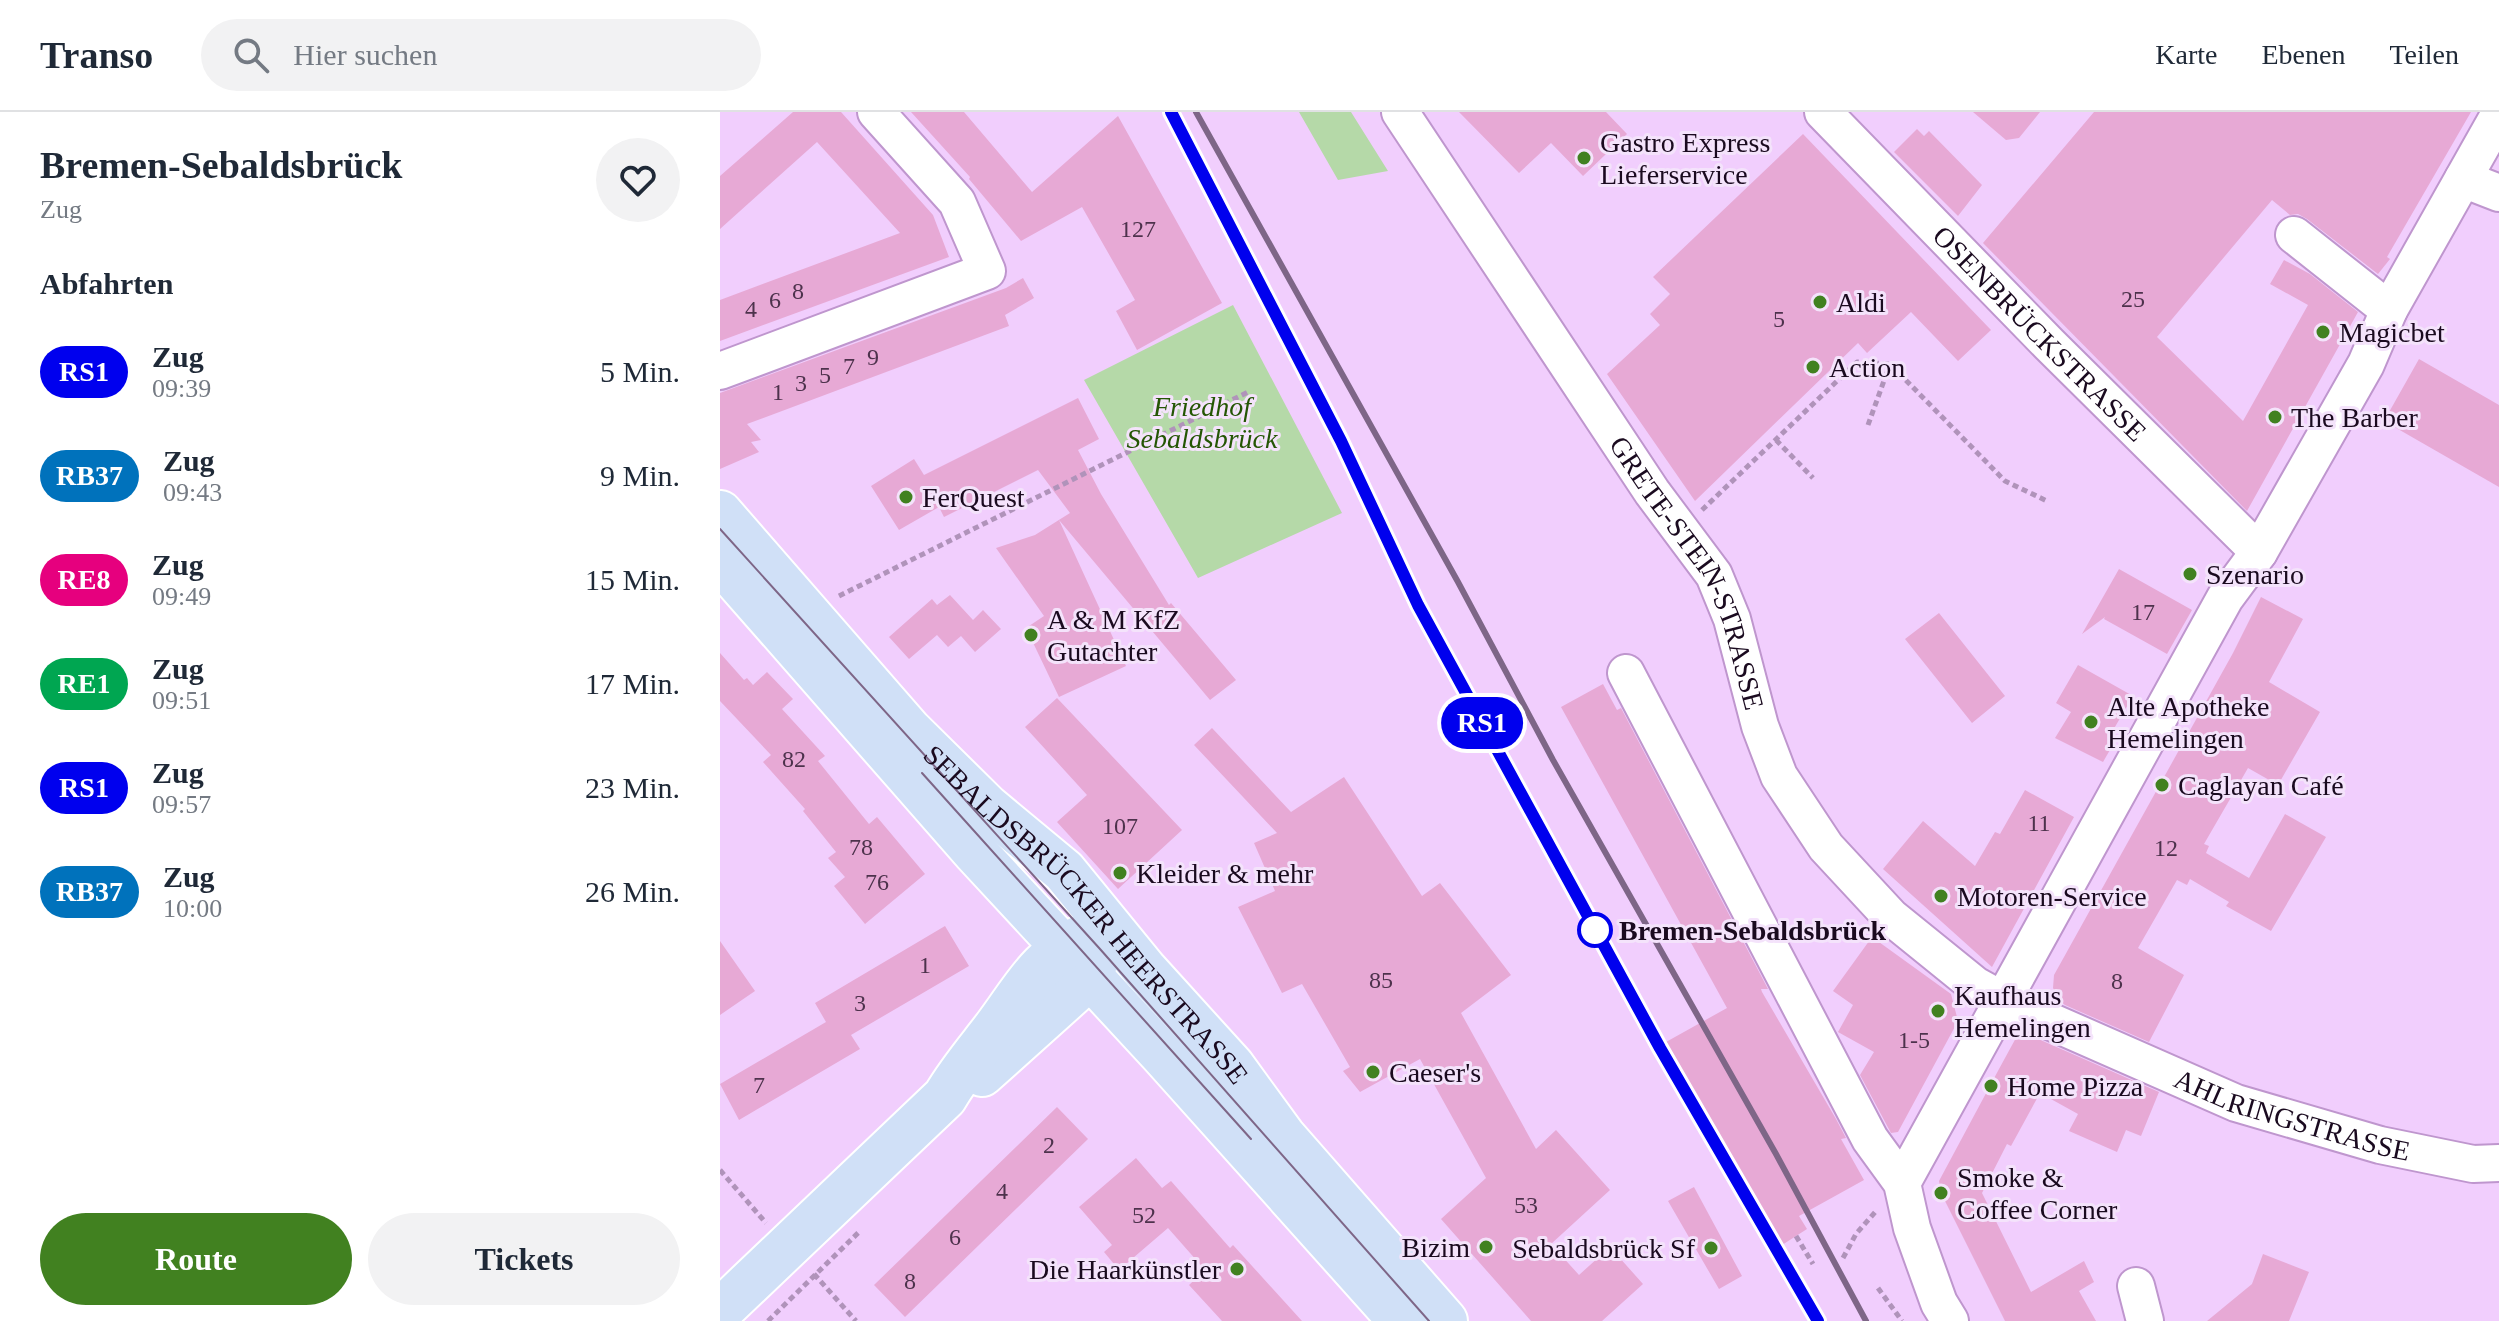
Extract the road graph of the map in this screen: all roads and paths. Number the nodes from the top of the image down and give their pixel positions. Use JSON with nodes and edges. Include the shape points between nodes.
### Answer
{"nodes":[{"id":1,"x":876,"y":112,"type":"edge"},
{"id":2,"x":1400,"y":112,"type":"edge"},
{"id":3,"x":1823,"y":112,"type":"edge"},
{"id":4,"x":2499,"y":115,"type":"edge"},
{"id":5,"x":2463,"y":179,"type":"junction"},
{"id":6,"x":2499,"y":193,"type":"edge"},
{"id":7,"x":2294,"y":235,"type":"dead end"},
{"id":8,"x":2389,"y":310,"type":"junction"},
{"id":9,"x":1890,"y":364,"type":"junction"},
{"id":10,"x":720,"y":371,"type":"edge"},
{"id":11,"x":1250,"y":391,"type":"dead end"},
{"id":12,"x":1868,"y":425,"type":"dead end"},
{"id":13,"x":1776,"y":440,"type":"junction"},
{"id":14,"x":1813,"y":478,"type":"dead end"},
{"id":15,"x":2047,"y":501,"type":"dead end"},
{"id":16,"x":720,"y":513,"type":"edge"},
{"id":17,"x":1681,"y":530,"type":"junction"},
{"id":18,"x":720,"y":537,"type":"edge"},
{"id":19,"x":2259,"y":552,"type":"junction"},
{"id":20,"x":720,"y":561,"type":"edge"},
{"id":21,"x":806,"y":613,"type":"junction"},
{"id":22,"x":1626,"y":673,"type":"dead end"},
{"id":23,"x":975,"y":852,"type":"junction"},
{"id":24,"x":1087,"y":948,"type":"junction"},
{"id":25,"x":1027,"y":980,"type":"junction"},
{"id":26,"x":2004,"y":1001,"type":"junction"},
{"id":27,"x":945,"y":1097,"type":"junction"},
{"id":28,"x":2499,"y":1163,"type":"edge"},
{"id":29,"x":720,"y":1170,"type":"edge"},
{"id":30,"x":1902,"y":1183,"type":"junction"},
{"id":31,"x":1856,"y":1234,"type":"dead end"},
{"id":32,"x":1796,"y":1236,"type":"dead end"},
{"id":33,"x":790,"y":1247,"type":"junction"},
{"id":34,"x":1843,"y":1258,"type":"dead end"},
{"id":35,"x":1813,"y":1264,"type":"dead end"},
{"id":36,"x":2136,"y":1286,"type":"dead end"},
{"id":37,"x":1878,"y":1288,"type":"dead end"},
{"id":38,"x":720,"y":1311,"type":"edge"},
{"id":39,"x":856,"y":1321,"type":"edge"},
{"id":40,"x":1401,"y":1321,"type":"edge"},
{"id":41,"x":1421,"y":1321,"type":"edge"},
{"id":42,"x":1445,"y":1321,"type":"edge"},
{"id":43,"x":1902,"y":1321,"type":"edge"},
{"id":44,"x":1950,"y":1321,"type":"edge"},
{"id":45,"x":2145,"y":1321,"type":"edge"}],
"edges":[{"from":1,"to":10,"type":"street","via":[[957,202],[987,271]]},
{"from":2,"to":17,"type":"street","name":"GRETE-STEIN-STRASSE"},
{"from":3,"to":19,"type":"street","name":"OSENBRÜCKSTRASSE"},
{"from":4,"to":5,"type":"street"},
{"from":5,"to":6,"type":"street"},
{"from":5,"to":8,"type":"street"},
{"from":7,"to":8,"type":"street"},
{"from":8,"to":19,"type":"street","via":[[2366,364]]},
{"from":9,"to":12,"type":"path"},
{"from":9,"to":13,"type":"path","via":[[1857,362]]},
{"from":9,"to":15,"type":"path","via":[[2005,481]]},
{"from":11,"to":21,"type":"path"},
{"from":13,"to":14,"type":"path"},
{"from":13,"to":17,"type":"path"},
{"from":16,"to":21,"type":"main road","name":"SEBALDSBRÜCKER HEERSTRASSE"},
{"from":17,"to":26,"type":"street","name":"GRETE-STEIN-STRASSE","via":[[1714,575],[1732,619],[1779,776],[1826,847],[1891,917],[1975,985]]},
{"from":18,"to":24,"type":"street"},
{"from":19,"to":26,"type":"street","via":[[2225,598]]},
{"from":20,"to":23,"type":"main road","name":"SEBALDSBRÜCKER HEERSTRASSE"},
{"from":21,"to":24,"type":"main road","name":"SEBALDSBRÜCKER HEERSTRASSE","via":[[909,730],[987,807],[1064,871]]},
{"from":22,"to":30,"type":"street","via":[[1870,1139]]},
{"from":23,"to":24,"type":"main road","name":"SEBALDSBRÜCKER HEERSTRASSE"},
{"from":23,"to":25,"type":"main road","via":[[976,880],[1019,946]]},
{"from":24,"to":25,"type":"main road"},
{"from":24,"to":27,"type":"main road","via":[[969,1085]]},
{"from":24,"to":40,"type":"main road","name":"SEBALDSBRÜCKER HEERSTRASSE"},
{"from":24,"to":41,"type":"street"},
{"from":24,"to":42,"type":"main road","name":"SEBALDSBRÜCKER HEERSTRASSE","via":[[1232,1066],[1283,1136]]},
{"from":25,"to":27,"type":"main road"},
{"from":26,"to":28,"type":"street","name":"AHLRINGSTRASSE","via":[[2250,1107],[2380,1145],[2473,1164]]},
{"from":26,"to":30,"type":"street"},
{"from":27,"to":33,"type":"main road"},
{"from":29,"to":33,"type":"path"},
{"from":30,"to":44,"type":"street","via":[[1912,1228]]},
{"from":31,"to":34,"type":"path"},
{"from":32,"to":35,"type":"path"},
{"from":33,"to":38,"type":"main road"},
{"from":33,"to":39,"type":"path"},
{"from":36,"to":45,"type":"street"},
{"from":37,"to":43,"type":"path"}]}
